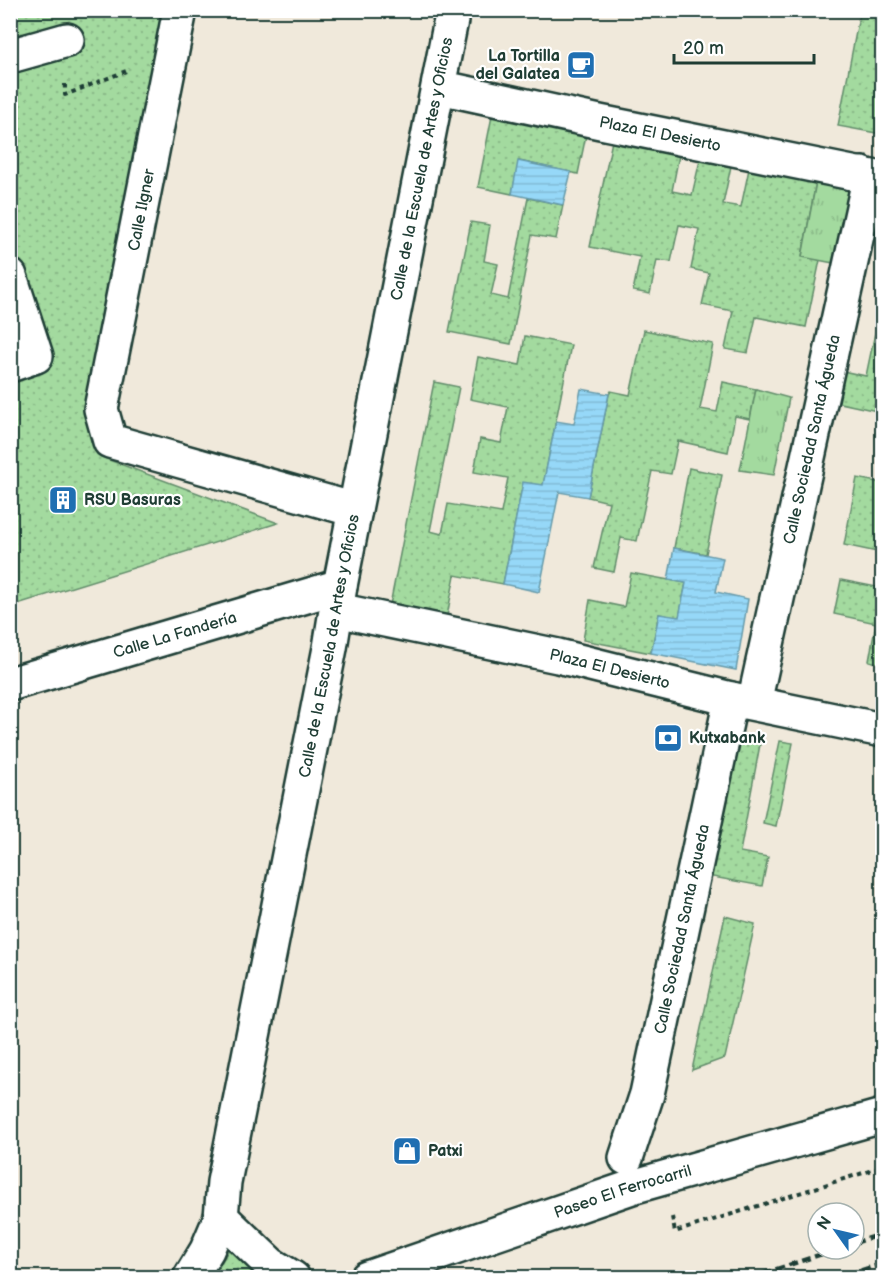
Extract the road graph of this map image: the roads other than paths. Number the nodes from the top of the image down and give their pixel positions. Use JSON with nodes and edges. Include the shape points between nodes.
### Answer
{"nodes":[{"id":1,"x":180,"y":10,"type":"edge"},
{"id":2,"x":453,"y":10,"type":"edge"},
{"id":3,"x":67,"y":40,"type":"dead end"},
{"id":4,"x":10,"y":57,"type":"edge"},
{"id":5,"x":439,"y":87,"type":"junction"},
{"id":6,"x":872,"y":177,"type":"edge"},
{"id":7,"x":10,"y":276,"type":"edge"},
{"id":8,"x":10,"y":364,"type":"edge"},
{"id":9,"x":355,"y":510,"type":"junction"},
{"id":10,"x":339,"y":598,"type":"junction"},
{"id":11,"x":10,"y":684,"type":"edge"},
{"id":12,"x":743,"y":701,"type":"junction"},
{"id":13,"x":882,"y":730,"type":"edge"},
{"id":14,"x":882,"y":1116,"type":"edge"},
{"id":15,"x":626,"y":1158,"type":"dead end"},
{"id":16,"x":221,"y":1217,"type":"junction"},
{"id":17,"x":190,"y":1278,"type":"edge"},
{"id":18,"x":293,"y":1278,"type":"edge"},
{"id":19,"x":367,"y":1278,"type":"edge"}],
"edges":[{"from":1,"to":9,"type":"street","name":"Calle Ilgner","via":[[101,409],[110,441]]},
{"from":2,"to":5,"type":"street","name":"Calle de la Escuela de Artes y Oficios"},
{"from":3,"to":4,"type":"street"},
{"from":5,"to":6,"type":"street","name":"Plaza El Desierto"},
{"from":5,"to":9,"type":"street","name":"Calle de la Escuela de Artes y Oficios"},
{"from":6,"to":12,"type":"street","name":"Calle Sociedad Santa Águeda"},
{"from":7,"to":8,"type":"street","via":[[36,356]]},
{"from":9,"to":10,"type":"street","name":"Calle de la Escuela de Artes y Oficios"},
{"from":10,"to":11,"type":"street","name":"Calle La Fandería"},
{"from":10,"to":12,"type":"street","name":"Plaza El Desierto"},
{"from":10,"to":16,"type":"street","name":"Calle de la Escuela de Artes y Oficios","via":[[224,1182]]},
{"from":12,"to":13,"type":"street","name":"Plaza El Desierto"},
{"from":12,"to":15,"type":"street","name":"Calle Sociedad Santa Águeda","via":[[647,1094]]},
{"from":14,"to":19,"type":"street","name":"Paseo El Ferrocarril","via":[[633,1187]]},
{"from":16,"to":17,"type":"street","name":"Calle de la Escuela de Artes y Oficios"},
{"from":16,"to":18,"type":"street","via":[[270,1264]]}]}
